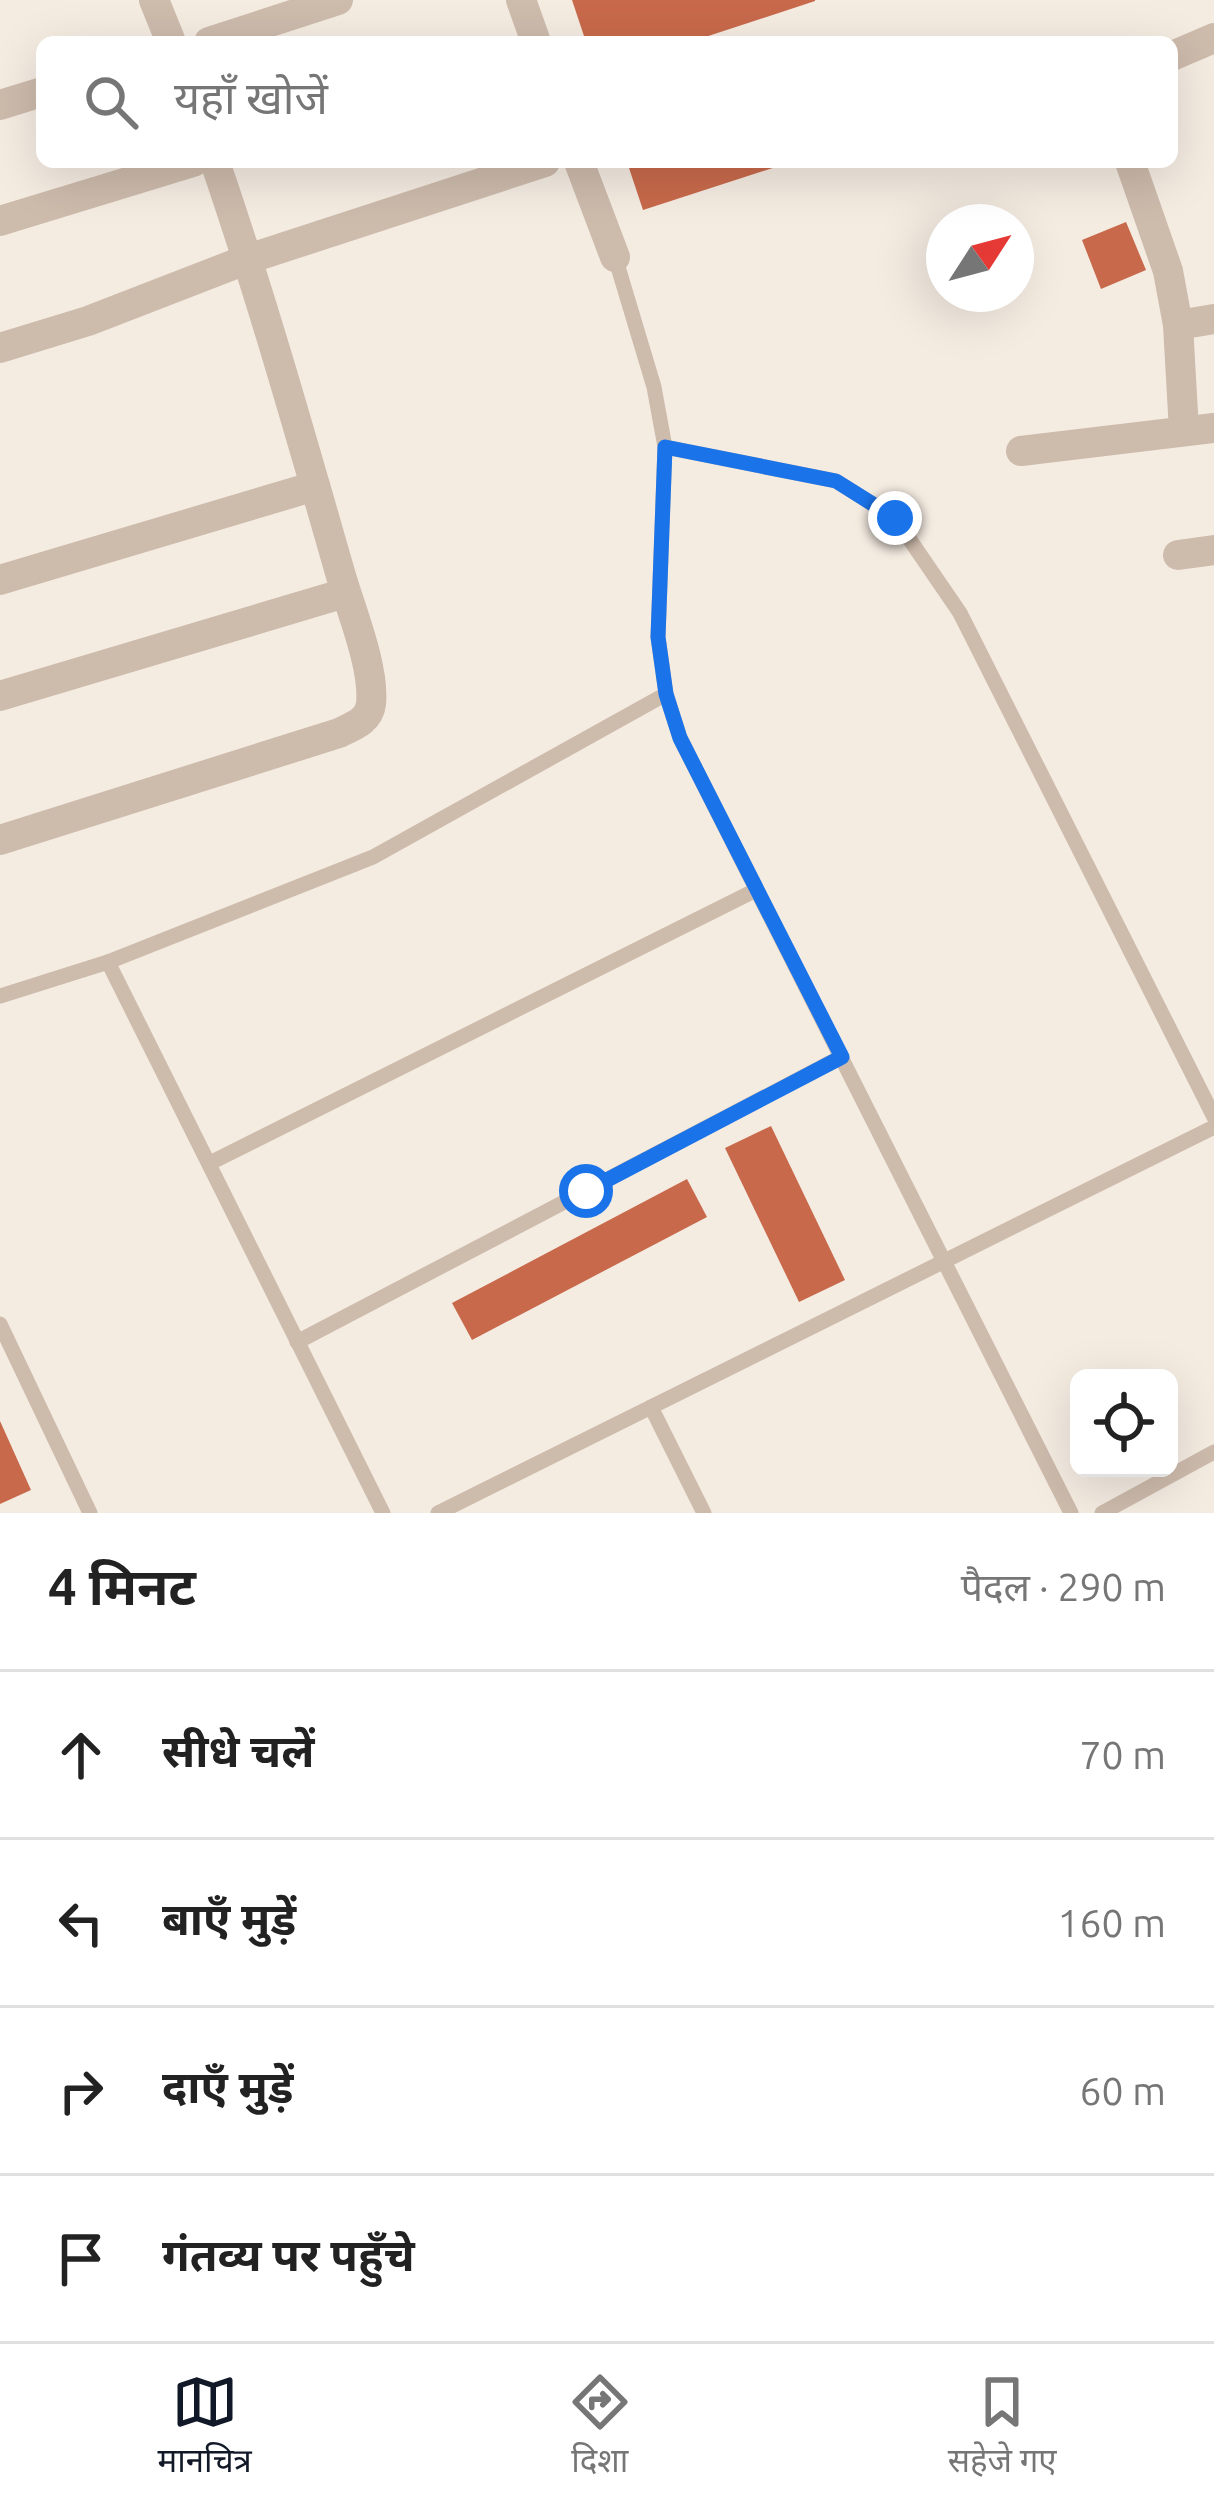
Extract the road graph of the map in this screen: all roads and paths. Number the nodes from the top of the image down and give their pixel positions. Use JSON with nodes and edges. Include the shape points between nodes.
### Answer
{"nodes":[{"id":1,"x":154,"y":0,"type":"edge"},
{"id":2,"x":338,"y":0,"type":"edge"},
{"id":3,"x":521,"y":0,"type":"edge"},
{"id":4,"x":169,"y":36,"type":"edge"},
{"id":5,"x":227,"y":36,"type":"edge"},
{"id":6,"x":530,"y":36,"type":"edge"},
{"id":7,"x":1214,"y":38,"type":"edge"},
{"id":8,"x":1178,"y":53,"type":"edge"},
{"id":9,"x":36,"y":94,"type":"edge"},
{"id":10,"x":0,"y":105,"type":"edge"},
{"id":11,"x":173,"y":168,"type":"edge"},
{"id":12,"x":217,"y":168,"type":"edge"},
{"id":13,"x":527,"y":168,"type":"edge"},
{"id":14,"x":581,"y":168,"type":"edge"},
{"id":15,"x":1132,"y":168,"type":"edge"},
{"id":16,"x":0,"y":221,"type":"edge"},
{"id":17,"x":615,"y":257,"type":"joint"},
{"id":18,"x":248,"y":259,"type":"junction"},
{"id":19,"x":1214,"y":319,"type":"edge"},
{"id":20,"x":1178,"y":325,"type":"junction"},
{"id":21,"x":0,"y":348,"type":"edge"},
{"id":22,"x":1199,"y":430,"type":"edge"},
{"id":23,"x":665,"y":447,"type":"junction"},
{"id":24,"x":1021,"y":451,"type":"dead end"},
{"id":25,"x":315,"y":486,"type":"junction"},
{"id":26,"x":1214,"y":550,"type":"edge"},
{"id":27,"x":1178,"y":555,"type":"dead end"},
{"id":28,"x":0,"y":580,"type":"edge"},
{"id":29,"x":345,"y":593,"type":"junction"},
{"id":30,"x":666,"y":694,"type":"junction"},
{"id":31,"x":0,"y":696,"type":"edge"},
{"id":32,"x":0,"y":840,"type":"edge"},
{"id":33,"x":757,"y":890,"type":"junction"},
{"id":34,"x":108,"y":962,"type":"junction"},
{"id":35,"x":0,"y":996,"type":"edge"},
{"id":36,"x":842,"y":1057,"type":"junction"},
{"id":37,"x":1214,"y":1117,"type":"edge"},
{"id":38,"x":1214,"y":1127,"type":"edge"},
{"id":39,"x":210,"y":1163,"type":"junction"},
{"id":40,"x":944,"y":1260,"type":"junction"},
{"id":41,"x":0,"y":1324,"type":"edge"},
{"id":42,"x":298,"y":1342,"type":"junction"},
{"id":43,"x":651,"y":1407,"type":"junction"},
{"id":44,"x":1214,"y":1453,"type":"edge"},
{"id":45,"x":91,"y":1513,"type":"edge"},
{"id":46,"x":383,"y":1513,"type":"edge"},
{"id":47,"x":438,"y":1513,"type":"edge"},
{"id":48,"x":704,"y":1513,"type":"edge"},
{"id":49,"x":1071,"y":1513,"type":"edge"},
{"id":50,"x":1102,"y":1513,"type":"edge"}],
"edges":[{"from":1,"to":4,"type":"street"},
{"from":2,"to":5,"type":"street"},
{"from":3,"to":6,"type":"street"},
{"from":7,"to":8,"type":"street"},
{"from":9,"to":10,"type":"street"},
{"from":11,"to":16,"type":"street"},
{"from":12,"to":18,"type":"street"},
{"from":13,"to":18,"type":"street"},
{"from":14,"to":17,"type":"street"},
{"from":15,"to":20,"type":"street"},
{"from":17,"to":23,"type":"lane"},
{"from":18,"to":21,"type":"street"},
{"from":18,"to":25,"type":"street"},
{"from":19,"to":20,"type":"street"},
{"from":20,"to":22,"type":"street"},
{"from":22,"to":24,"type":"street"},
{"from":23,"to":30,"type":"lane","via":[[658,637]]},
{"from":23,"to":37,"type":"lane","via":[[836,481],[895,518],[960,613]]},
{"from":25,"to":28,"type":"street"},
{"from":25,"to":29,"type":"street"},
{"from":26,"to":27,"type":"street"},
{"from":29,"to":31,"type":"street"},
{"from":29,"to":32,"type":"street","via":[[368,673],[371,707],[362,722]]},
{"from":30,"to":33,"type":"lane"},
{"from":30,"to":34,"type":"lane","via":[[373,857]]},
{"from":33,"to":36,"type":"lane"},
{"from":33,"to":39,"type":"lane"},
{"from":34,"to":35,"type":"lane"},
{"from":34,"to":39,"type":"lane"},
{"from":36,"to":40,"type":"lane"},
{"from":36,"to":42,"type":"lane"},
{"from":38,"to":40,"type":"lane"},
{"from":39,"to":42,"type":"lane"},
{"from":40,"to":43,"type":"lane"},
{"from":40,"to":49,"type":"lane"},
{"from":41,"to":45,"type":"lane"},
{"from":42,"to":46,"type":"lane"},
{"from":43,"to":47,"type":"lane"},
{"from":43,"to":48,"type":"lane"},
{"from":44,"to":50,"type":"lane"}]}
